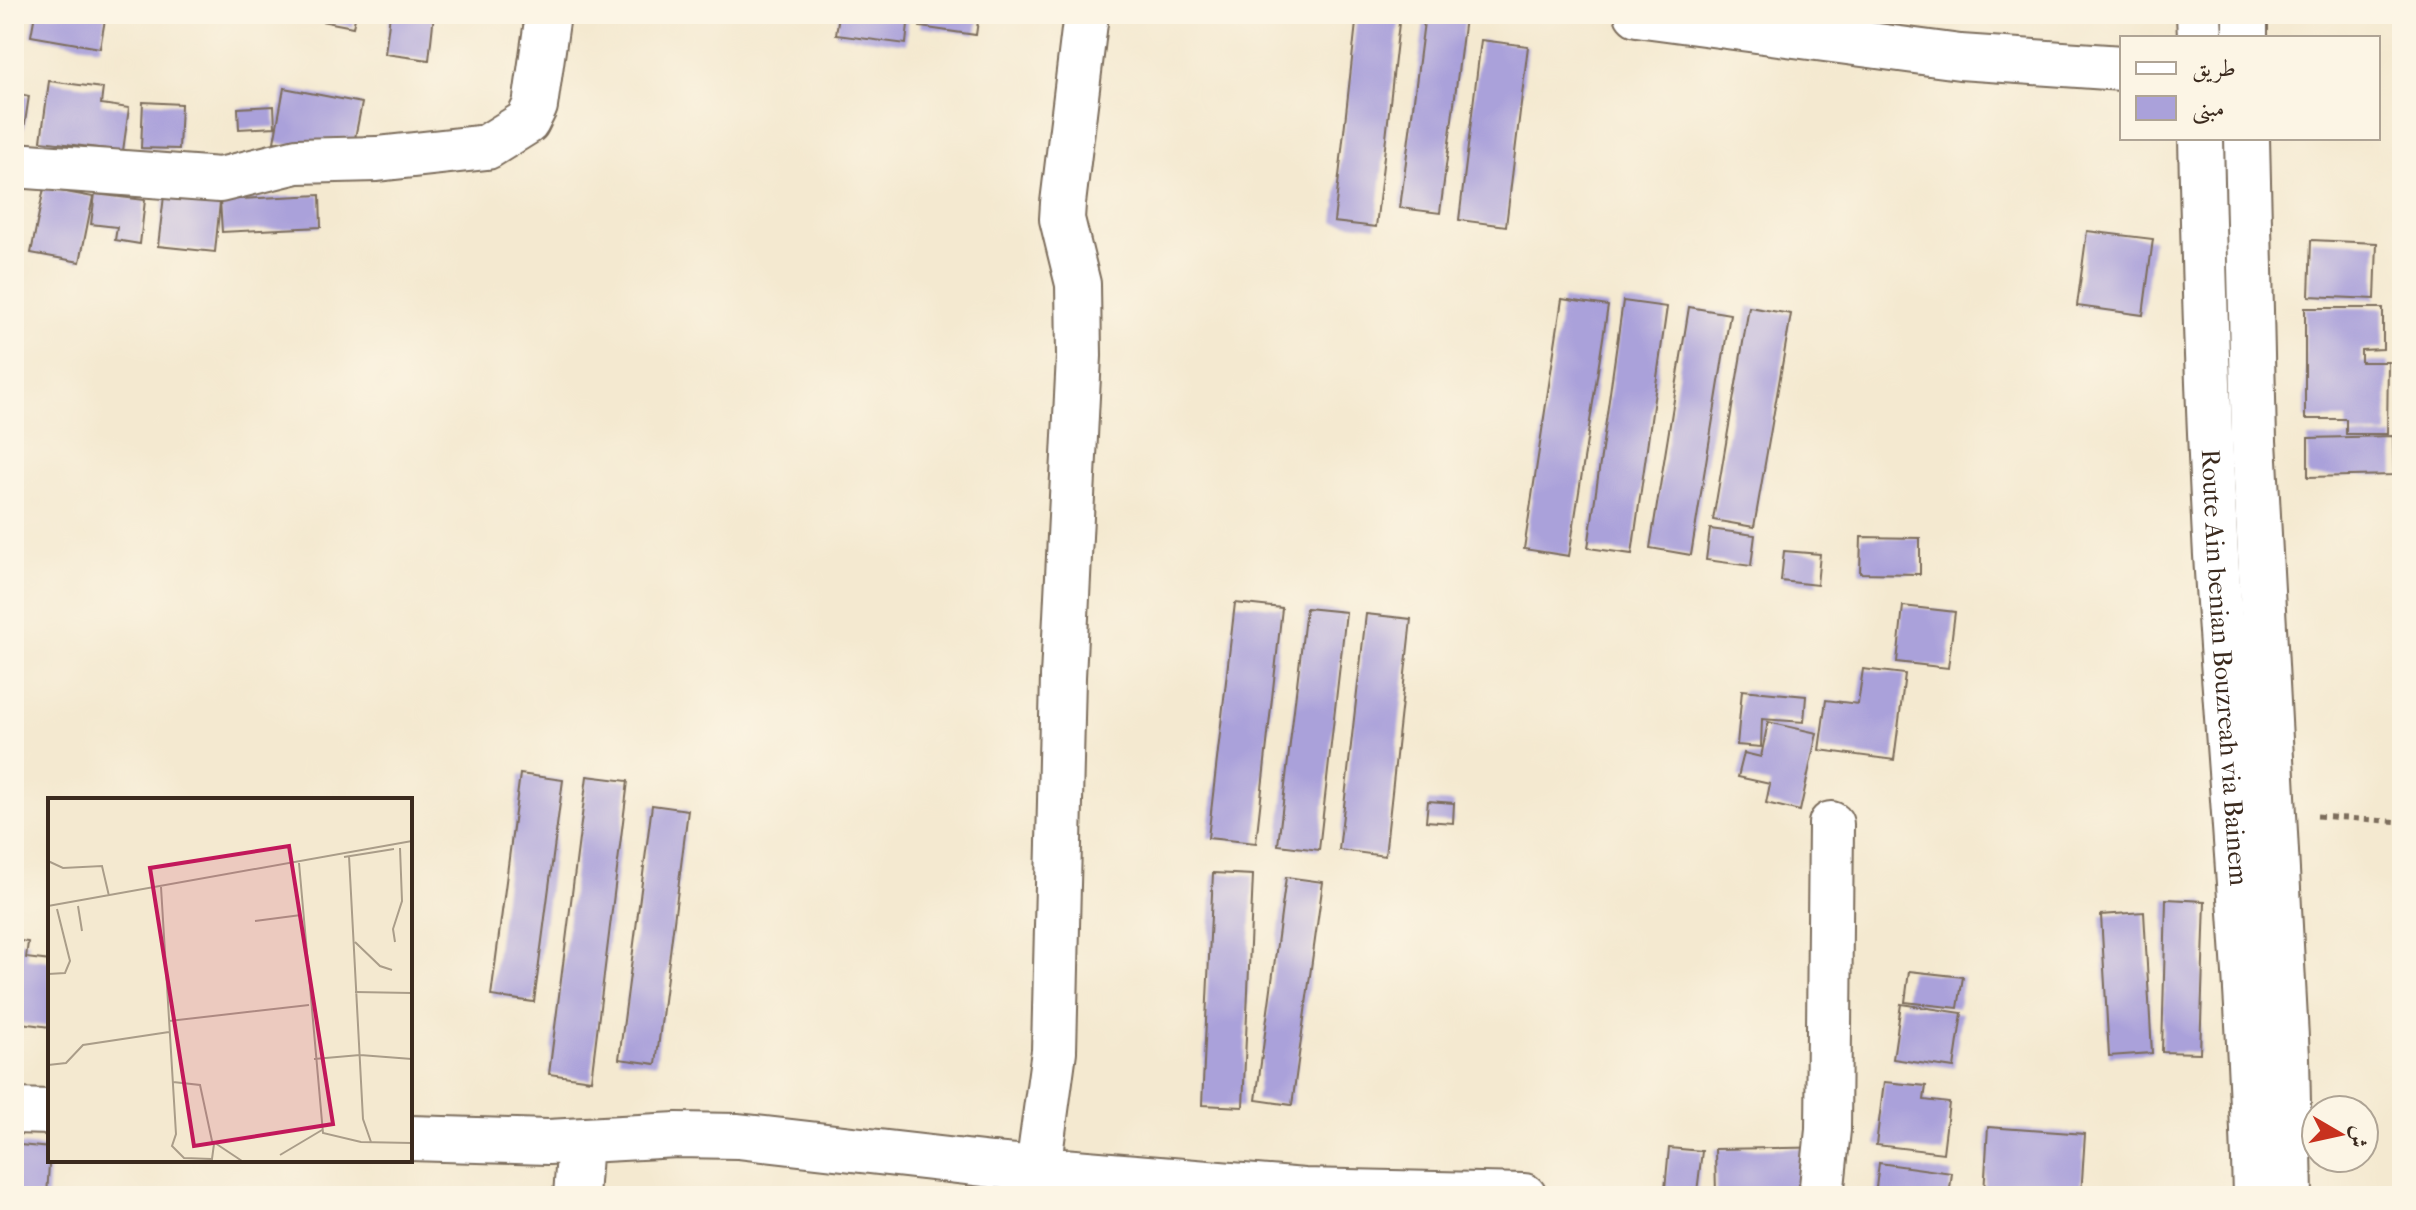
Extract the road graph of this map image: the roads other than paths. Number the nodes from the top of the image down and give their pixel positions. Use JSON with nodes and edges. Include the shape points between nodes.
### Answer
{"nodes":[{"id":1,"x":548,"y":14,"type":"edge"},
{"id":2,"x":1086,"y":14,"type":"edge"},
{"id":3,"x":1637,"y":14,"type":"edge"},
{"id":4,"x":2199,"y":14,"type":"edge"},
{"id":5,"x":2245,"y":14,"type":"edge"},
{"id":6,"x":2200,"y":36,"type":"edge"},
{"id":7,"x":2245,"y":36,"type":"edge"},
{"id":8,"x":2120,"y":68,"type":"edge"},
{"id":9,"x":2201,"y":140,"type":"edge"},
{"id":10,"x":2247,"y":140,"type":"edge"},
{"id":11,"x":14,"y":165,"type":"edge"},
{"id":12,"x":1831,"y":824,"type":"dead end"},
{"id":13,"x":14,"y":1111,"type":"edge"},
{"id":14,"x":48,"y":1112,"type":"edge"},
{"id":15,"x":412,"y":1138,"type":"edge"},
{"id":16,"x":580,"y":1141,"type":"junction"},
{"id":17,"x":1038,"y":1169,"type":"junction"},
{"id":18,"x":576,"y":1196,"type":"edge"},
{"id":19,"x":1524,"y":1196,"type":"edge"},
{"id":20,"x":1821,"y":1196,"type":"edge"},
{"id":21,"x":2255,"y":1196,"type":"edge"},
{"id":22,"x":2290,"y":1196,"type":"edge"}],
"edges":[{"from":1,"to":11,"type":"street","via":[[535,106],[527,122],[487,147],[297,161],[220,180]]},
{"from":2,"to":17,"type":"street","via":[[1062,219],[1078,284],[1079,341],[1054,1051]]},
{"from":3,"to":8,"type":"street","via":[[1960,57]]},
{"from":4,"to":6,"type":"street"},
{"from":5,"to":7,"type":"street"},
{"from":9,"to":21,"type":"street","name":"Route Ain benian Bouzreah via Bainem","via":[[2216,540]]},
{"from":10,"to":22,"type":"street","name":"Route Ain benian Bouzreah via Bainem","via":[[2254,441]]},
{"from":12,"to":20,"type":"street","via":[[1828,1130]]},
{"from":13,"to":14,"type":"street"},
{"from":15,"to":16,"type":"street"},
{"from":16,"to":17,"type":"street","via":[[738,1136]]},
{"from":16,"to":18,"type":"street"},
{"from":17,"to":19,"type":"street","via":[[1304,1191]]}]}
